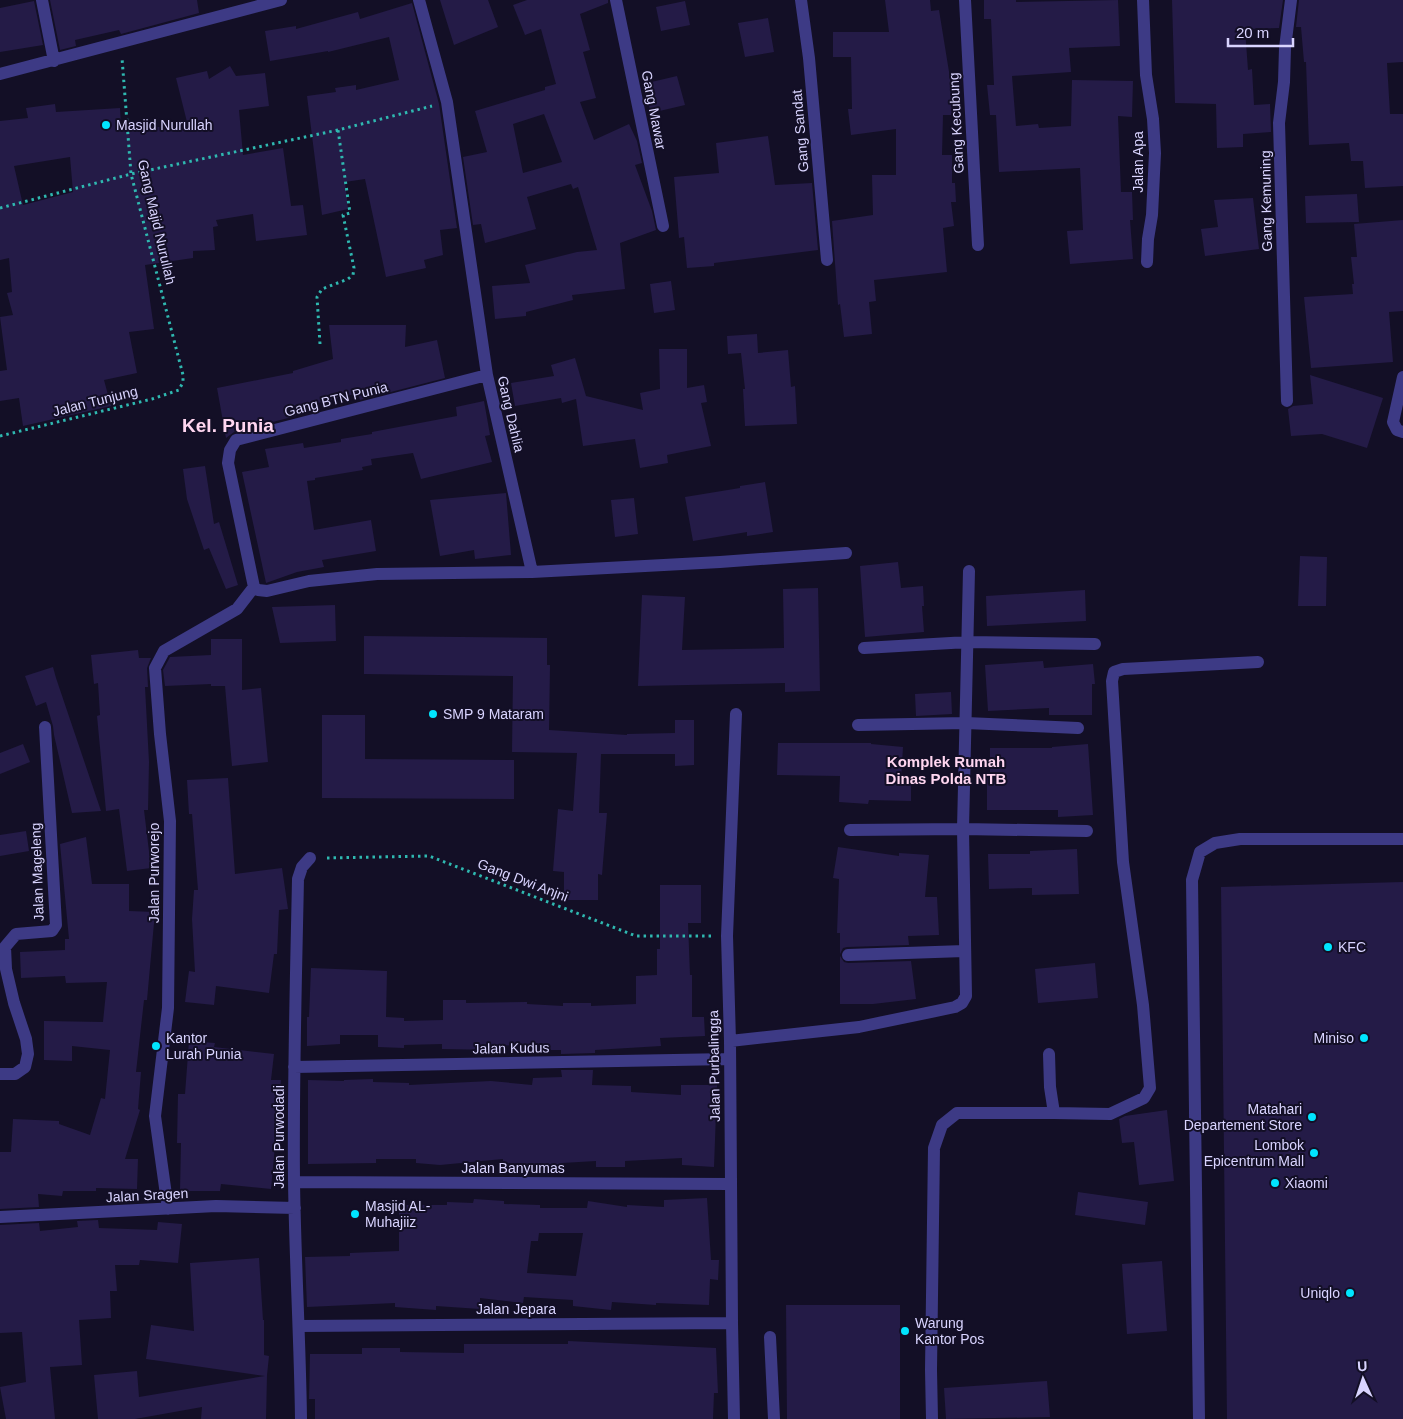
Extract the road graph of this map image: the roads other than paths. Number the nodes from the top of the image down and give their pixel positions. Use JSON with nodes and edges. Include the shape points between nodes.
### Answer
{"nodes":[{"id":1,"x":42,"y":0,"type":"edge"},
{"id":2,"x":281,"y":0,"type":"edge"},
{"id":3,"x":420,"y":0,"type":"edge"},
{"id":4,"x":616,"y":0,"type":"edge"},
{"id":5,"x":801,"y":0,"type":"edge"},
{"id":6,"x":965,"y":0,"type":"edge"},
{"id":7,"x":1143,"y":0,"type":"edge"},
{"id":8,"x":1291,"y":0,"type":"edge"},
{"id":9,"x":234,"y":6,"type":"edge"},
{"id":10,"x":54,"y":61,"type":"junction"},
{"id":11,"x":0,"y":74,"type":"edge"},
{"id":12,"x":663,"y":226,"type":"dead end"},
{"id":13,"x":978,"y":245,"type":"dead end"},
{"id":14,"x":1148,"y":256,"type":"dead end"},
{"id":15,"x":827,"y":260,"type":"dead end"},
{"id":16,"x":487,"y":375,"type":"junction"},
{"id":17,"x":1403,"y":377,"type":"edge"},
{"id":18,"x":1287,"y":401,"type":"dead end"},
{"id":19,"x":1403,"y":432,"type":"edge"},
{"id":20,"x":846,"y":553,"type":"dead end"},
{"id":21,"x":969,"y":571,"type":"dead end"},
{"id":22,"x":532,"y":572,"type":"junction"},
{"id":23,"x":254,"y":587,"type":"junction"},
{"id":24,"x":968,"y":642,"type":"junction"},
{"id":25,"x":1096,"y":644,"type":"dead end"},
{"id":26,"x":864,"y":648,"type":"dead end"},
{"id":27,"x":1258,"y":662,"type":"dead end"},
{"id":28,"x":736,"y":714,"type":"dead end"},
{"id":29,"x":966,"y":723,"type":"junction"},
{"id":30,"x":858,"y":725,"type":"dead end"},
{"id":31,"x":45,"y":727,"type":"dead end"},
{"id":32,"x":1078,"y":728,"type":"dead end"},
{"id":33,"x":962,"y":829,"type":"junction"},
{"id":34,"x":850,"y":830,"type":"dead end"},
{"id":35,"x":1087,"y":830,"type":"dead end"},
{"id":36,"x":1403,"y":839,"type":"edge"},
{"id":37,"x":310,"y":858,"type":"road end"},
{"id":38,"x":964,"y":952,"type":"junction"},
{"id":39,"x":848,"y":955,"type":"dead end"},
{"id":40,"x":730,"y":1041,"type":"junction"},
{"id":41,"x":1049,"y":1054,"type":"dead end"},
{"id":42,"x":729,"y":1059,"type":"junction"},
{"id":43,"x":294,"y":1067,"type":"junction"},
{"id":44,"x":0,"y":1074,"type":"edge"},
{"id":45,"x":1054,"y":1113,"type":"junction"},
{"id":46,"x":294,"y":1182,"type":"junction"},
{"id":47,"x":730,"y":1184,"type":"junction"},
{"id":48,"x":295,"y":1208,"type":"junction"},
{"id":49,"x":168,"y":1209,"type":"junction"},
{"id":50,"x":0,"y":1217,"type":"edge"},
{"id":51,"x":732,"y":1323,"type":"junction"},
{"id":52,"x":300,"y":1326,"type":"junction"},
{"id":53,"x":770,"y":1337,"type":"dead end"},
{"id":54,"x":301,"y":1419,"type":"edge"},
{"id":55,"x":734,"y":1419,"type":"edge"},
{"id":56,"x":774,"y":1419,"type":"edge"},
{"id":57,"x":932,"y":1419,"type":"edge"},
{"id":58,"x":1199,"y":1419,"type":"edge"}],
"edges":[{"from":1,"to":10,"type":"street"},
{"from":2,"to":9,"type":"street"},
{"from":3,"to":16,"type":"street","name":"Gang Dahlia","via":[[447,102]]},
{"from":4,"to":12,"type":"street","name":"Gang Mawar"},
{"from":5,"to":15,"type":"street","name":"Gang Sandat"},
{"from":6,"to":13,"type":"street","name":"Gang Kecubung"},
{"from":7,"to":14,"type":"street","name":"Jalan Apa","via":[[1146,75],[1155,153]]},
{"from":8,"to":18,"type":"street","name":"Gang Kemuning","via":[[1279,123]]},
{"from":9,"to":10,"type":"street"},
{"from":10,"to":11,"type":"street"},
{"from":16,"to":22,"type":"street","name":"Gang Dahlia"},
{"from":16,"to":23,"type":"street","name":"Gang BTN Punia","via":[[236,440],[228,463]]},
{"from":17,"to":19,"type":"street","via":[[1393,422]]},
{"from":20,"to":22,"type":"street"},
{"from":21,"to":24,"type":"street"},
{"from":22,"to":23,"type":"street","via":[[377,574],[308,582],[267,591]]},
{"from":23,"to":49,"type":"street","name":"Jalan Purworejo","via":[[237,609],[164,651],[155,668],[170,821],[168,1008],[155,1116]]},
{"from":24,"to":25,"type":"street"},
{"from":24,"to":26,"type":"street"},
{"from":24,"to":29,"type":"street"},
{"from":27,"to":45,"type":"street","via":[[1114,672],[1123,862],[1143,1005],[1150,1088],[1144,1098],[1110,1114]]},
{"from":28,"to":40,"type":"street","name":"Jalan Purbalingga","via":[[727,936]]},
{"from":29,"to":30,"type":"street"},
{"from":29,"to":32,"type":"street"},
{"from":29,"to":33,"type":"street"},
{"from":31,"to":44,"type":"street","name":"Jalan Mageleng","via":[[56,924],[52,931],[16,934],[4,947],[6,969],[28,1054],[25,1066],[15,1074]]},
{"from":33,"to":34,"type":"street"},
{"from":33,"to":35,"type":"street"},
{"from":33,"to":38,"type":"street"},
{"from":36,"to":58,"type":"street","via":[[1240,839],[1215,843],[1200,852],[1192,880]]},
{"from":37,"to":43,"type":"street","name":"Jalan Purwodadi","via":[[298,879]]},
{"from":38,"to":39,"type":"street"},
{"from":38,"to":40,"type":"street","via":[[966,996],[955,1007],[859,1027]]},
{"from":40,"to":42,"type":"street","name":"Jalan Purbalingga"},
{"from":41,"to":45,"type":"street"},
{"from":42,"to":43,"type":"street","name":"Jalan Kudus"},
{"from":42,"to":47,"type":"street","name":"Jalan Purbalingga"},
{"from":43,"to":46,"type":"street","name":"Jalan Purwodadi"},
{"from":45,"to":57,"type":"street","via":[[957,1113],[942,1125],[934,1148]]},
{"from":46,"to":47,"type":"street","name":"Jalan Banyumas"},
{"from":46,"to":48,"type":"street","name":"Jalan Purwodadi"},
{"from":47,"to":51,"type":"street","name":"Jalan Purbalingga"},
{"from":48,"to":49,"type":"street","name":"Jalan Sragen","via":[[216,1206]]},
{"from":48,"to":52,"type":"street","name":"Jalan Purwodadi"},
{"from":49,"to":50,"type":"street","name":"Jalan Sragen"},
{"from":51,"to":52,"type":"street","name":"Jalan Jepara"},
{"from":51,"to":55,"type":"street","name":"Jalan Purbalingga"},
{"from":52,"to":54,"type":"street","name":"Jalan Purwodadi"},
{"from":53,"to":56,"type":"street"}]}
